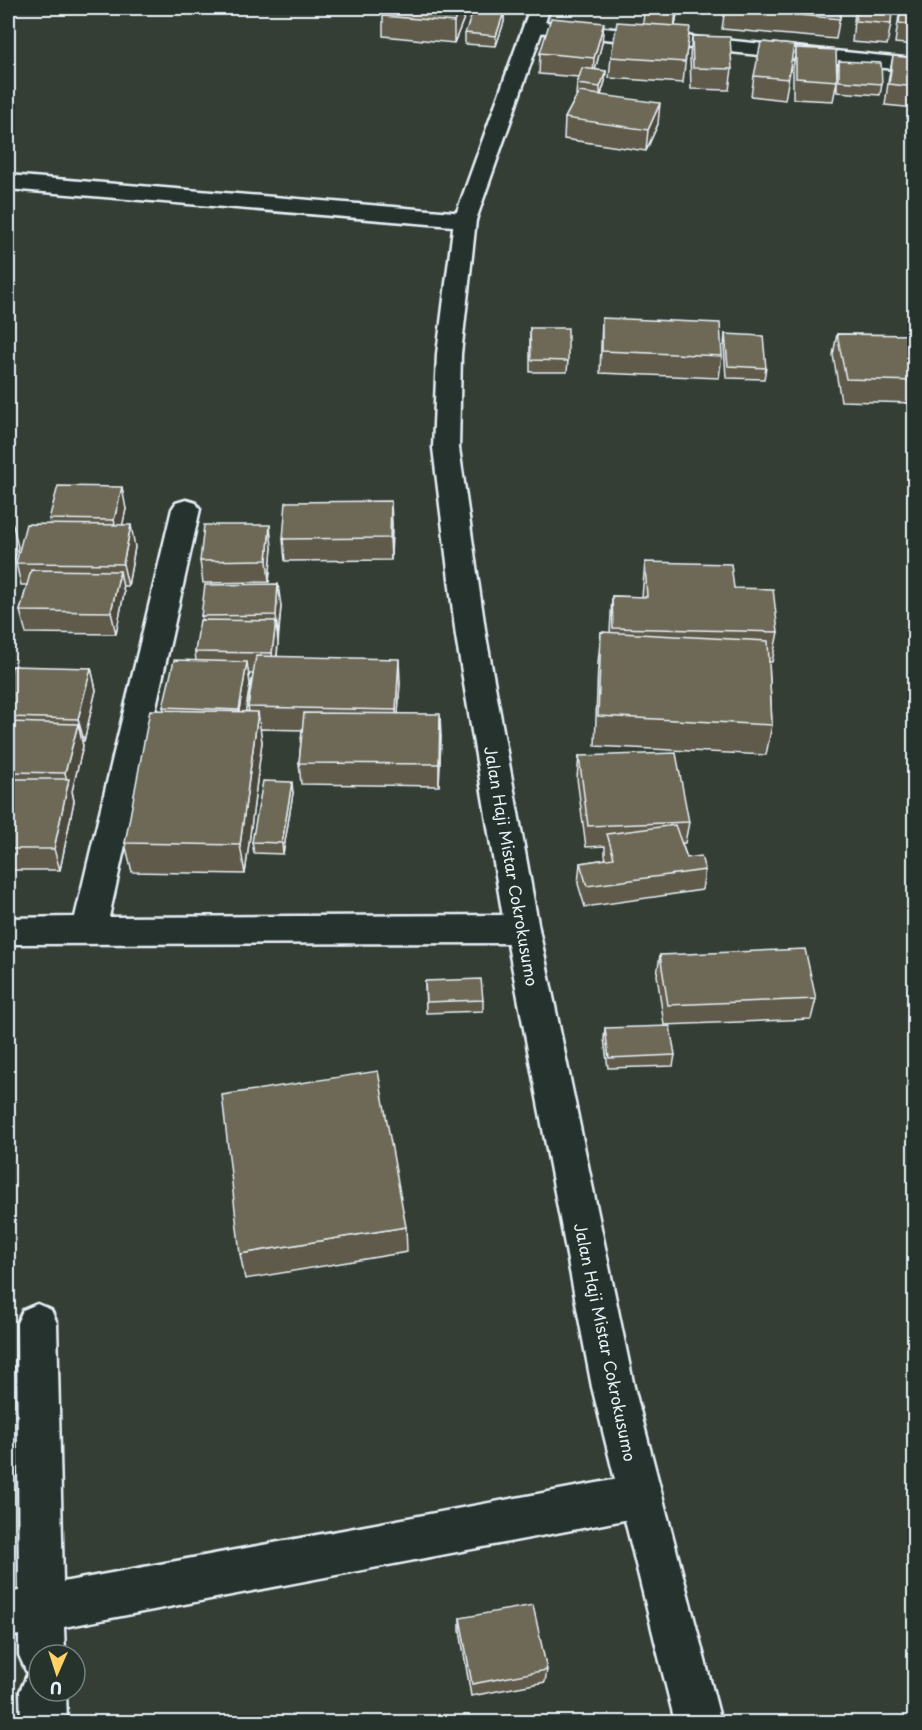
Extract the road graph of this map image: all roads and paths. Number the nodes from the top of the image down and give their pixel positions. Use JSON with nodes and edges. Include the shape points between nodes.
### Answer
{"nodes":[{"id":1,"x":537,"y":17,"type":"edge"},
{"id":2,"x":915,"y":64,"type":"edge"},
{"id":3,"x":8,"y":183,"type":"edge"},
{"id":4,"x":465,"y":220,"type":"junction"},
{"id":5,"x":186,"y":509,"type":"dead end"},
{"id":6,"x":522,"y":929,"type":"junction"},
{"id":7,"x":89,"y":930,"type":"junction"},
{"id":8,"x":8,"y":931,"type":"edge"},
{"id":9,"x":37,"y":1323,"type":"dead end"},
{"id":10,"x":640,"y":1496,"type":"junction"},
{"id":11,"x":24,"y":1612,"type":"edge"},
{"id":12,"x":37,"y":1643,"type":"edge"},
{"id":13,"x":43,"y":1703,"type":"edge"},
{"id":14,"x":44,"y":1722,"type":"edge"},
{"id":15,"x":698,"y":1722,"type":"edge"}],
"edges":[{"from":1,"to":2,"type":"street"},
{"from":1,"to":4,"type":"street","name":"Jalan Haji Mistar Cokrokusumo"},
{"from":3,"to":4,"type":"street"},
{"from":4,"to":6,"type":"street","name":"Jalan Haji Mistar Cokrokusumo","via":[[449,354],[446,448],[471,636]]},
{"from":5,"to":7,"type":"street"},
{"from":6,"to":7,"type":"street"},
{"from":6,"to":10,"type":"street","name":"Jalan Haji Mistar Cokrokusumo","via":[[612,1387]]},
{"from":7,"to":8,"type":"street"},
{"from":9,"to":11,"type":"street"},
{"from":10,"to":11,"type":"street"},
{"from":10,"to":15,"type":"street","name":"Jalan Haji Mistar Cokrokusumo"},
{"from":11,"to":12,"type":"street"},
{"from":13,"to":14,"type":"street"}]}
